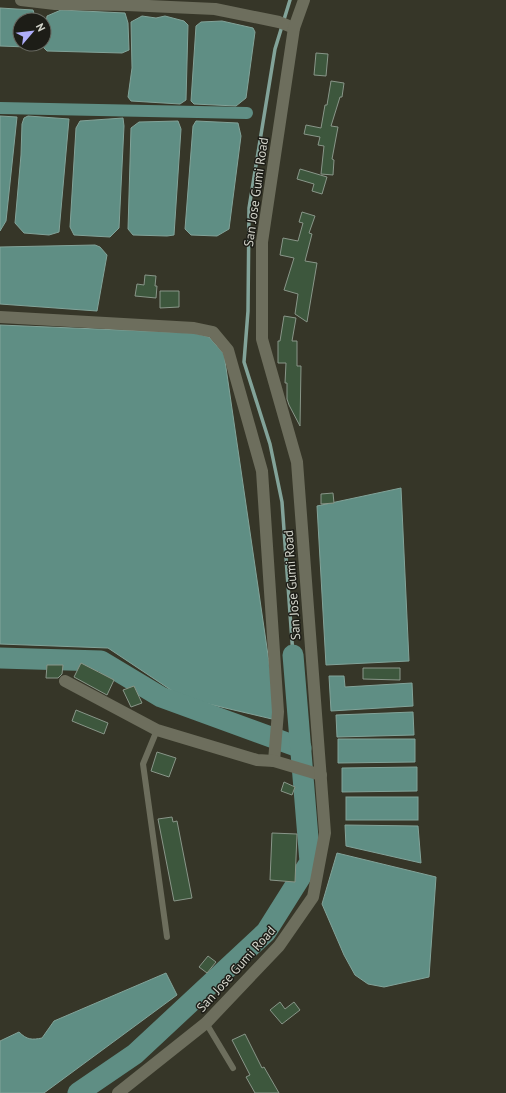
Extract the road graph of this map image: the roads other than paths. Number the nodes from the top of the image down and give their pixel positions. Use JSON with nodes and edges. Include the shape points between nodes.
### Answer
{"nodes":[{"id":1,"x":21,"y":0,"type":"edge"},
{"id":2,"x":304,"y":0,"type":"edge"},
{"id":3,"x":287,"y":25,"type":"junction"},
{"id":4,"x":0,"y":317,"type":"edge"},
{"id":5,"x":65,"y":681,"type":"dead end"},
{"id":6,"x":157,"y":730,"type":"junction"},
{"id":7,"x":274,"y":761,"type":"junction"},
{"id":8,"x":321,"y":775,"type":"junction"},
{"id":9,"x":167,"y":937,"type":"dead end"},
{"id":10,"x":206,"y":1023,"type":"junction"},
{"id":11,"x":234,"y":1068,"type":"dead end"},
{"id":12,"x":118,"y":1093,"type":"edge"}],
"edges":[{"from":1,"to":3,"type":"street","via":[[55,4],[215,9]]},
{"from":2,"to":3,"type":"street","name":"San Jose Gumi Road"},
{"from":3,"to":8,"type":"street","name":"San Jose Gumi Road","via":[[262,242],[262,339],[297,462]]},
{"from":4,"to":7,"type":"street","via":[[194,328],[213,332],[228,350],[262,471],[278,712]]},
{"from":5,"to":6,"type":"street"},
{"from":6,"to":7,"type":"street","via":[[257,760]]},
{"from":6,"to":9,"type":"lane","via":[[143,764]]},
{"from":7,"to":8,"type":"street"},
{"from":8,"to":10,"type":"street","name":"San Jose Gumi Road","via":[[325,833],[313,897],[279,946]]},
{"from":10,"to":11,"type":"lane"},
{"from":10,"to":12,"type":"street","name":"San Jose Gumi Road"}]}
